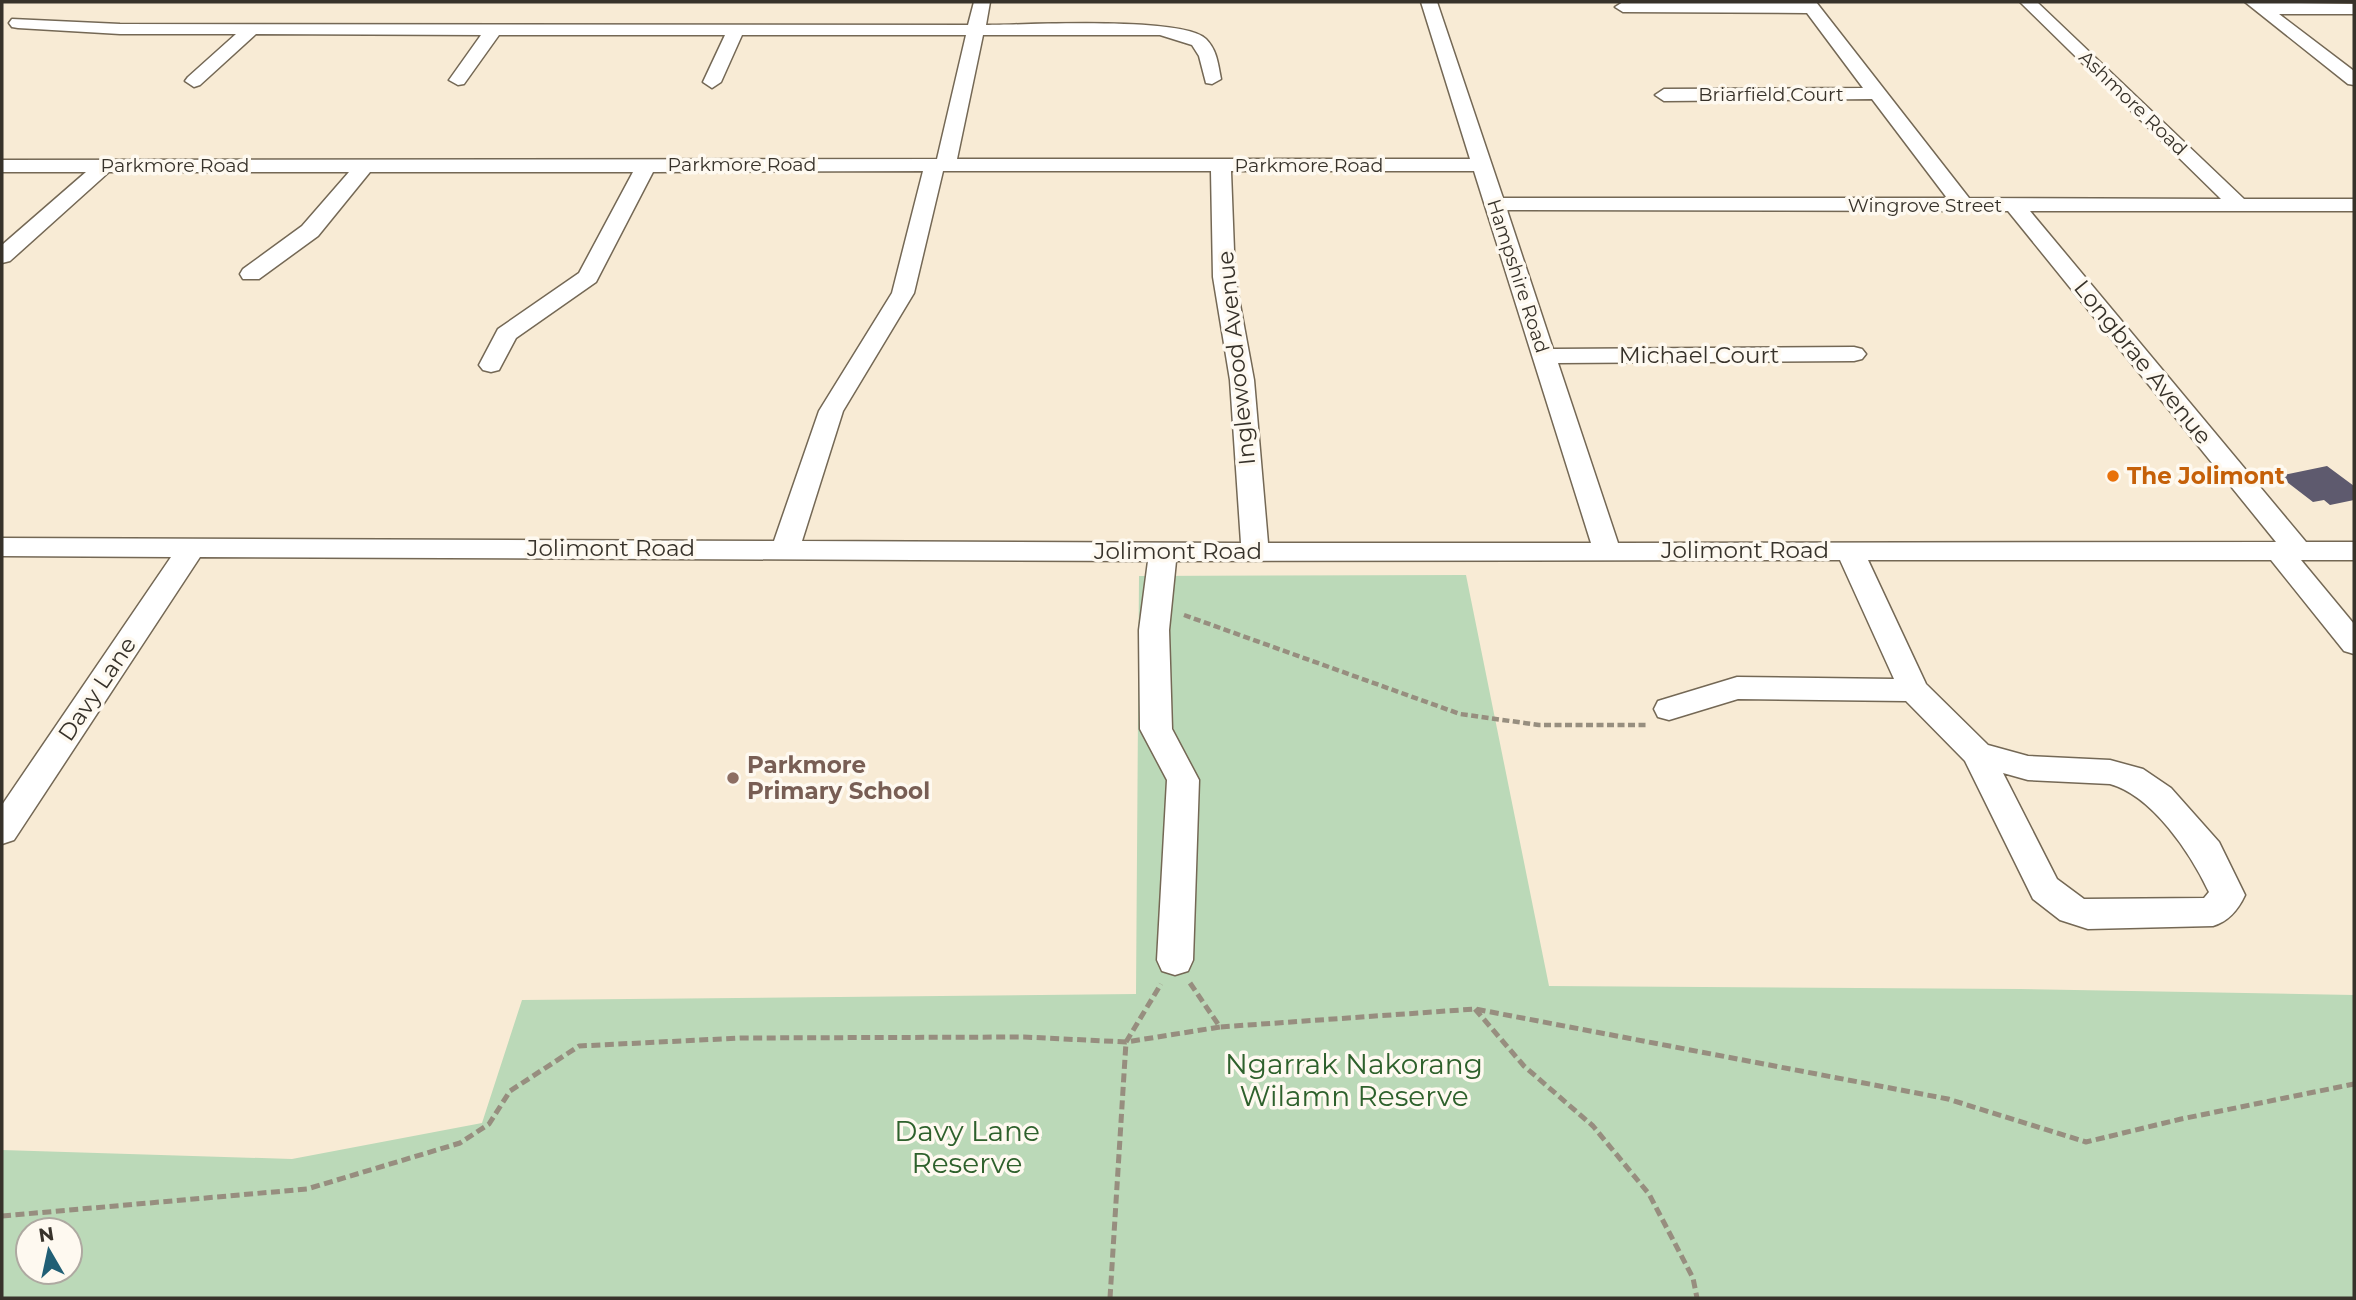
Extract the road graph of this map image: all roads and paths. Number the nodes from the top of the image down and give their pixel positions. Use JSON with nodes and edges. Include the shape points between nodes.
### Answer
{"nodes":[{"id":1,"x":982,"y":2,"type":"edge"},
{"id":2,"x":1429,"y":2,"type":"edge"},
{"id":3,"x":2028,"y":2,"type":"edge"},
{"id":4,"x":1809,"y":5,"type":"edge"},
{"id":5,"x":2258,"y":5,"type":"edge"},
{"id":6,"x":1623,"y":7,"type":"dead end"},
{"id":7,"x":38,"y":9,"type":"dead end"},
{"id":8,"x":2354,"y":9,"type":"edge"},
{"id":9,"x":18,"y":23,"type":"junction"},
{"id":10,"x":252,"y":29,"type":"junction"},
{"id":11,"x":494,"y":29,"type":"junction"},
{"id":12,"x":976,"y":29,"type":"junction"},
{"id":13,"x":736,"y":30,"type":"junction"},
{"id":14,"x":2,"y":35,"type":"edge"},
{"id":15,"x":1212,"y":79,"type":"dead end"},
{"id":16,"x":457,"y":80,"type":"dead end"},
{"id":17,"x":2354,"y":80,"type":"edge"},
{"id":18,"x":194,"y":81,"type":"dead end"},
{"id":19,"x":712,"y":82,"type":"dead end"},
{"id":20,"x":1878,"y":93,"type":"junction"},
{"id":21,"x":1664,"y":95,"type":"dead end"},
{"id":22,"x":366,"y":164,"type":"junction"},
{"id":23,"x":647,"y":164,"type":"junction"},
{"id":24,"x":940,"y":165,"type":"junction"},
{"id":25,"x":1221,"y":165,"type":"junction"},
{"id":26,"x":1482,"y":165,"type":"junction"},
{"id":27,"x":2,"y":166,"type":"edge"},
{"id":28,"x":104,"y":166,"type":"junction"},
{"id":29,"x":1495,"y":204,"type":"junction"},
{"id":30,"x":1963,"y":205,"type":"junction"},
{"id":31,"x":2014,"y":205,"type":"junction"},
{"id":32,"x":2239,"y":205,"type":"junction"},
{"id":33,"x":2354,"y":205,"type":"edge"},
{"id":34,"x":2,"y":256,"type":"edge"},
{"id":35,"x":251,"y":274,"type":"dead end"},
{"id":36,"x":1854,"y":354,"type":"dead end"},
{"id":37,"x":1545,"y":356,"type":"junction"},
{"id":38,"x":491,"y":365,"type":"dead end"},
{"id":39,"x":2,"y":547,"type":"edge"},
{"id":40,"x":191,"y":547,"type":"junction"},
{"id":41,"x":786,"y":548,"type":"junction"},
{"id":42,"x":1255,"y":550,"type":"junction"},
{"id":43,"x":1607,"y":550,"type":"junction"},
{"id":44,"x":1849,"y":550,"type":"junction"},
{"id":45,"x":2288,"y":551,"type":"junction"},
{"id":46,"x":2354,"y":551,"type":"edge"},
{"id":47,"x":1163,"y":552,"type":"junction"},
{"id":48,"x":1157,"y":605,"type":"junction"},
{"id":49,"x":2354,"y":644,"type":"edge"},
{"id":50,"x":1914,"y":690,"type":"junction"},
{"id":51,"x":1669,"y":709,"type":"joint"},
{"id":52,"x":1977,"y":754,"type":"junction"},
{"id":53,"x":2,"y":831,"type":"edge"},
{"id":54,"x":1175,"y":960,"type":"junction"},
{"id":55,"x":1475,"y":1009,"type":"junction"},
{"id":56,"x":1220,"y":1027,"type":"junction"},
{"id":57,"x":1126,"y":1042,"type":"junction"},
{"id":58,"x":2354,"y":1084,"type":"edge"},
{"id":59,"x":2,"y":1216,"type":"edge"},
{"id":60,"x":1110,"y":1298,"type":"edge"},
{"id":61,"x":1697,"y":1298,"type":"edge"}],
"edges":[{"from":1,"to":12,"type":"street"},
{"from":2,"to":26,"type":"street","name":"Hampshire Road"},
{"from":3,"to":32,"type":"street","name":"Ashmore Road"},
{"from":4,"to":6,"type":"street"},
{"from":4,"to":20,"type":"street"},
{"from":5,"to":8,"type":"street"},
{"from":5,"to":17,"type":"street"},
{"from":7,"to":9,"type":"street"},
{"from":9,"to":10,"type":"street"},
{"from":9,"to":14,"type":"street"},
{"from":10,"to":11,"type":"street"},
{"from":10,"to":18,"type":"street"},
{"from":11,"to":13,"type":"street"},
{"from":11,"to":16,"type":"street"},
{"from":12,"to":13,"type":"street"},
{"from":12,"to":15,"type":"street","via":[[1161,30],[1198,41],[1208,56]]},
{"from":12,"to":24,"type":"street"},
{"from":13,"to":19,"type":"street"},
{"from":20,"to":21,"type":"street","name":"Briarfield Court"},
{"from":20,"to":30,"type":"street"},
{"from":22,"to":23,"type":"street","name":"Parkmore Road"},
{"from":22,"to":28,"type":"street","name":"Parkmore Road"},
{"from":22,"to":35,"type":"street","via":[[310,232]]},
{"from":23,"to":24,"type":"street","name":"Parkmore Road"},
{"from":23,"to":38,"type":"street","via":[[588,277],[506,334]]},
{"from":24,"to":25,"type":"street","name":"Parkmore Road"},
{"from":24,"to":41,"type":"street","via":[[903,293],[831,411]]},
{"from":25,"to":26,"type":"street","name":"Parkmore Road"},
{"from":25,"to":42,"type":"street","name":"Inglewood Avenue","via":[[1224,277],[1242,380]]},
{"from":26,"to":29,"type":"street","name":"Hampshire Road"},
{"from":27,"to":28,"type":"street","name":"Parkmore Road"},
{"from":28,"to":34,"type":"street"},
{"from":29,"to":30,"type":"street","name":"Wingrove Street"},
{"from":29,"to":37,"type":"street","name":"Hampshire Road"},
{"from":30,"to":31,"type":"street","name":"Wingrove Street"},
{"from":31,"to":32,"type":"street","name":"Wingrove Street"},
{"from":31,"to":45,"type":"street","name":"Longbrae Avenue"},
{"from":32,"to":33,"type":"street","name":"Wingrove Street"},
{"from":36,"to":37,"type":"street","name":"Michael Court"},
{"from":37,"to":43,"type":"street","name":"Hampshire Road"},
{"from":39,"to":40,"type":"street","name":"Jolimont Road"},
{"from":40,"to":41,"type":"street","name":"Jolimont Road"},
{"from":40,"to":53,"type":"street","name":"Davy Lane"},
{"from":41,"to":47,"type":"street","name":"Jolimont Road"},
{"from":42,"to":43,"type":"street","name":"Jolimont Road"},
{"from":42,"to":47,"type":"street","name":"Jolimont Road"},
{"from":43,"to":44,"type":"street","name":"Jolimont Road"},
{"from":44,"to":45,"type":"street","name":"Jolimont Road"},
{"from":44,"to":50,"type":"street"},
{"from":45,"to":46,"type":"street","name":"Jolimont Road"},
{"from":45,"to":49,"type":"street","name":"Longbrae Avenue"},
{"from":47,"to":48,"type":"street"},
{"from":48,"to":51,"type":"path","via":[[1460,713],[1539,725],[1660,724]]},
{"from":48,"to":54,"type":"street","via":[[1156,729],[1183,780]]},
{"from":50,"to":51,"type":"street","via":[[1737,688]]},
{"from":50,"to":52,"type":"street"},
{"from":52,"to":52,"type":"street","via":[[2045,889],[2072,911],[2088,915],[2213,912],[2228,895],[2207,851],[2159,797],[2132,778],[2110,772],[2028,768]]},
{"from":54,"to":56,"type":"path"},
{"from":54,"to":57,"type":"path"},
{"from":55,"to":56,"type":"path"},
{"from":55,"to":58,"type":"path","via":[[1948,1099],[2086,1142]]},
{"from":55,"to":61,"type":"path","via":[[1524,1066],[1593,1126],[1649,1194],[1693,1278]]},
{"from":56,"to":57,"type":"path"},
{"from":57,"to":59,"type":"path","via":[[1024,1037],[741,1038],[579,1046],[510,1091],[489,1124],[460,1143],[307,1189]]},
{"from":57,"to":60,"type":"path"}]}
